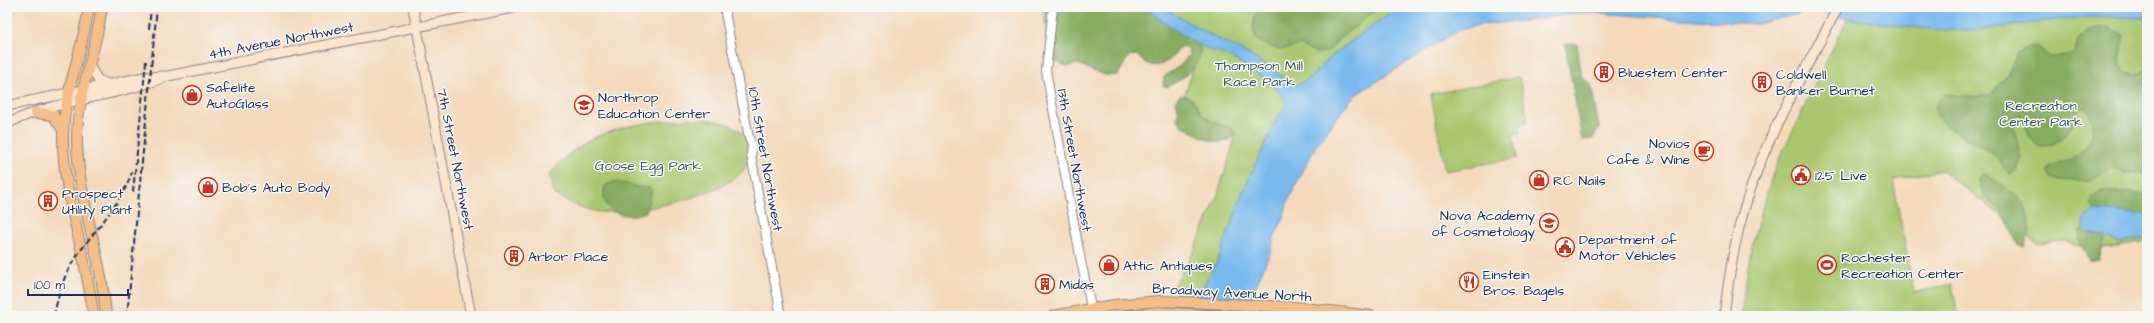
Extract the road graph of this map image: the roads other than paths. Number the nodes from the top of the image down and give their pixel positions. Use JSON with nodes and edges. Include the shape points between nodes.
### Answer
{"nodes":[{"id":1,"x":89,"y":7,"type":"edge"},
{"id":2,"x":102,"y":7,"type":"edge"},
{"id":3,"x":413,"y":7,"type":"edge"},
{"id":4,"x":518,"y":7,"type":"edge"},
{"id":5,"x":724,"y":7,"type":"edge"},
{"id":6,"x":1054,"y":7,"type":"edge"},
{"id":7,"x":1838,"y":7,"type":"edge"},
{"id":8,"x":416,"y":27,"type":"junction"},
{"id":9,"x":90,"y":67,"type":"junction"},
{"id":10,"x":168,"y":76,"type":"junction"},
{"id":11,"x":108,"y":84,"type":"junction"},
{"id":12,"x":84,"y":90,"type":"junction"},
{"id":13,"x":70,"y":93,"type":"junction"},
{"id":14,"x":82,"y":101,"type":"junction"},
{"id":15,"x":68,"y":104,"type":"junction"},
{"id":16,"x":7,"y":106,"type":"edge"},
{"id":17,"x":36,"y":113,"type":"junction"},
{"id":18,"x":7,"y":124,"type":"edge"},
{"id":19,"x":63,"y":131,"type":"junction"},
{"id":20,"x":1092,"y":312,"type":"edge"},
{"id":21,"x":1309,"y":314,"type":"edge"},
{"id":22,"x":93,"y":316,"type":"edge"},
{"id":23,"x":106,"y":316,"type":"edge"},
{"id":24,"x":471,"y":316,"type":"edge"},
{"id":25,"x":781,"y":316,"type":"edge"},
{"id":26,"x":1053,"y":316,"type":"edge"},
{"id":27,"x":1126,"y":316,"type":"edge"},
{"id":28,"x":1222,"y":316,"type":"edge"},
{"id":29,"x":1372,"y":316,"type":"edge"},
{"id":30,"x":1724,"y":316,"type":"edge"}],
"edges":[{"from":1,"to":13,"type":"main road"},
{"from":2,"to":9,"type":"main road"},
{"from":3,"to":8,"type":"main road","name":"7th Street Northwest"},
{"from":4,"to":8,"type":"main road","name":"4th Avenue Northwest"},
{"from":5,"to":25,"type":"street","name":"10th Street Northwest","via":[[752,146],[751,155]]},
{"from":6,"to":20,"type":"street","name":"13th Street Northwest","via":[[1046,71]]},
{"from":7,"to":30,"type":"main road","via":[[1767,148],[1748,196],[1735,247]]},
{"from":8,"to":10,"type":"main road","name":"4th Avenue Northwest"},
{"from":8,"to":24,"type":"main road","name":"7th Street Northwest"},
{"from":9,"to":11,"type":"main road","via":[[98,80]]},
{"from":9,"to":12,"type":"main road"},
{"from":10,"to":11,"type":"main road","name":"4th Avenue Northwest","via":[[150,76]]},
{"from":10,"to":14,"type":"main road","name":"4th Avenue Northwest","via":[[143,86]]},
{"from":11,"to":12,"type":"main road","name":"4th Avenue Northwest"},
{"from":12,"to":13,"type":"main road","name":"4th Avenue Northwest"},
{"from":12,"to":14,"type":"main road"},
{"from":13,"to":15,"type":"main road"},
{"from":13,"to":16,"type":"main road","name":"4th Avenue Northwest"},
{"from":14,"to":15,"type":"main road","name":"4th Avenue Northwest"},
{"from":14,"to":23,"type":"main road","via":[[77,131],[78,154],[103,286]]},
{"from":15,"to":17,"type":"main road","name":"4th Avenue Northwest"},
{"from":15,"to":19,"type":"main road"},
{"from":17,"to":18,"type":"main road","name":"4th Avenue Northwest"},
{"from":17,"to":19,"type":"main road","via":[[53,115]]},
{"from":19,"to":22,"type":"main road","via":[[66,173]]},
{"from":20,"to":21,"type":"main road","name":"Broadway Avenue North","via":[[1144,301],[1267,307]]},
{"from":20,"to":26,"type":"main road","name":"Broadway Avenue North"},
{"from":21,"to":29,"type":"main road","name":"Broadway Avenue North"},
{"from":27,"to":28,"type":"main road","name":"Broadway Avenue North","via":[[1154,313]]}]}
